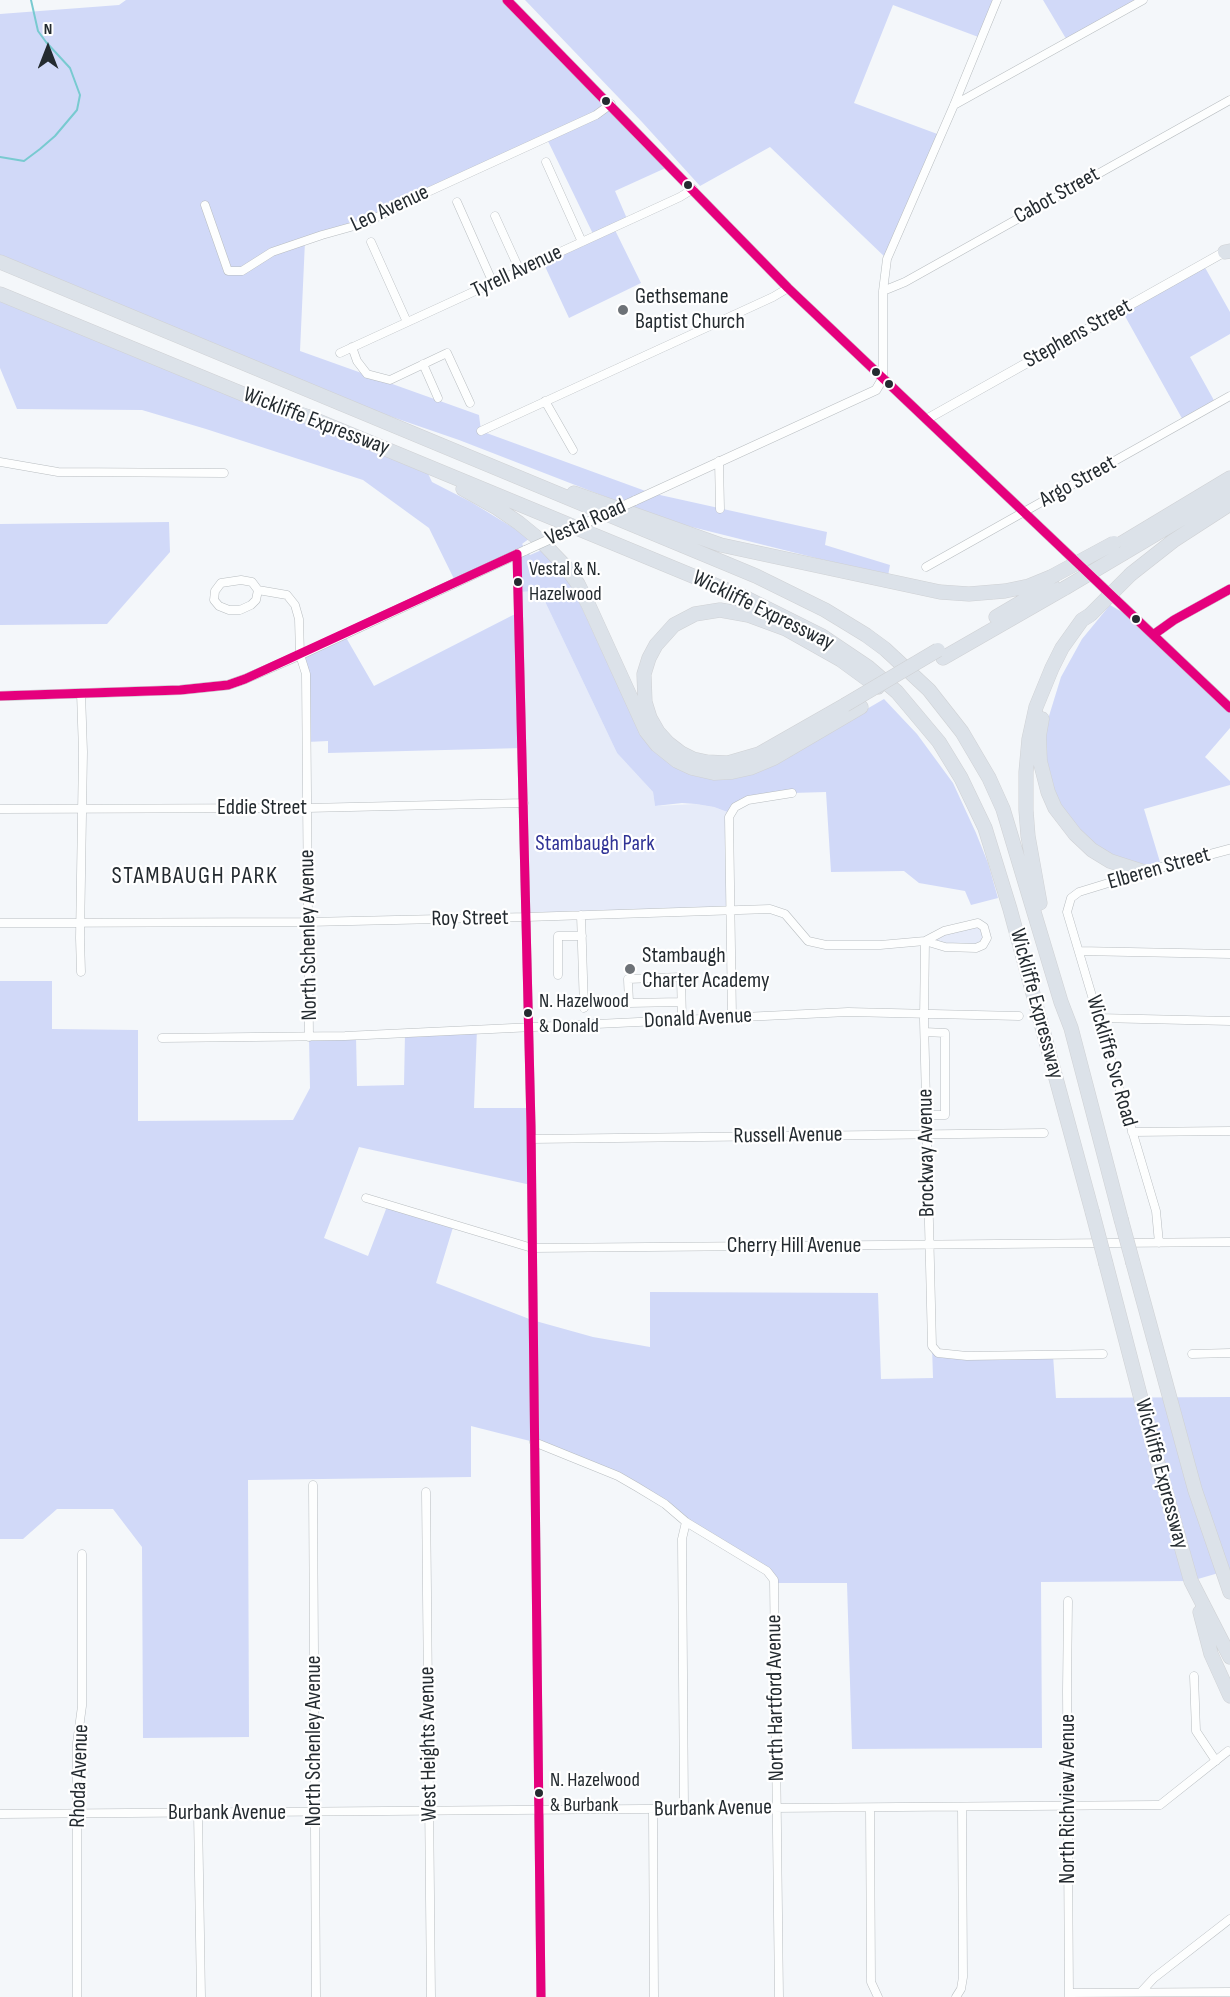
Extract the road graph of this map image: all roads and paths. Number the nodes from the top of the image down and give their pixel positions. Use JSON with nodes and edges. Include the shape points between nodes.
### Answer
{"nodes":[{"id":1,"x":507,"y":0,"type":"edge"},
{"id":2,"x":996,"y":0,"type":"edge"},
{"id":3,"x":1143,"y":0,"type":"edge"},
{"id":4,"x":1230,"y":100,"type":"edge"},
{"id":5,"x":611,"y":104,"type":"junction"},
{"id":6,"x":954,"y":105,"type":"junction"},
{"id":7,"x":546,"y":162,"type":"dead end"},
{"id":8,"x":693,"y":189,"type":"junction"},
{"id":9,"x":457,"y":202,"type":"dead end"},
{"id":10,"x":205,"y":205,"type":"dead end"},
{"id":11,"x":495,"y":216,"type":"dead end"},
{"id":12,"x":371,"y":242,"type":"dead end"},
{"id":13,"x":582,"y":242,"type":"junction"},
{"id":14,"x":1228,"y":251,"type":"edge"},
{"id":15,"x":0,"y":262,"type":"edge"},
{"id":16,"x":520,"y":271,"type":"junction"},
{"id":17,"x":493,"y":283,"type":"junction"},
{"id":18,"x":788,"y":288,"type":"junction"},
{"id":19,"x":884,"y":291,"type":"junction"},
{"id":20,"x":0,"y":294,"type":"edge"},
{"id":21,"x":407,"y":322,"type":"junction"},
{"id":22,"x":352,"y":347,"type":"junction"},
{"id":23,"x":340,"y":353,"type":"dead end"},
{"id":24,"x":423,"y":364,"type":"junction"},
{"id":25,"x":883,"y":378,"type":"junction"},
{"id":26,"x":1230,"y":396,"type":"edge"},
{"id":27,"x":438,"y":398,"type":"dead end"},
{"id":28,"x":545,"y":401,"type":"junction"},
{"id":29,"x":470,"y":403,"type":"dead end"},
{"id":30,"x":927,"y":419,"type":"junction"},
{"id":31,"x":481,"y":431,"type":"dead end"},
{"id":32,"x":573,"y":450,"type":"dead end"},
{"id":33,"x":719,"y":461,"type":"junction"},
{"id":34,"x":0,"y":462,"type":"edge"},
{"id":35,"x":424,"y":465,"type":"junction"},
{"id":36,"x":501,"y":471,"type":"junction"},
{"id":37,"x":224,"y":473,"type":"dead end"},
{"id":38,"x":1230,"y":478,"type":"edge"},
{"id":39,"x":1230,"y":490,"type":"edge"},
{"id":40,"x":1230,"y":504,"type":"edge"},
{"id":41,"x":720,"y":509,"type":"dead end"},
{"id":42,"x":1024,"y":512,"type":"junction"},
{"id":43,"x":1118,"y":547,"type":"junction"},
{"id":44,"x":521,"y":552,"type":"junction"},
{"id":45,"x":926,"y":567,"type":"dead end"},
{"id":46,"x":1058,"y":582,"type":"junction"},
{"id":47,"x":1230,"y":589,"type":"edge"},
{"id":48,"x":258,"y":590,"type":"junction"},
{"id":49,"x":1090,"y":615,"type":"junction"},
{"id":50,"x":1153,"y":635,"type":"junction"},
{"id":51,"x":940,"y":654,"type":"junction"},
{"id":52,"x":300,"y":655,"type":"junction"},
{"id":53,"x":81,"y":693,"type":"junction"},
{"id":54,"x":0,"y":696,"type":"edge"},
{"id":55,"x":1230,"y":708,"type":"edge"},
{"id":56,"x":792,"y":794,"type":"dead end"},
{"id":57,"x":524,"y":803,"type":"junction"},
{"id":58,"x":82,"y":808,"type":"junction"},
{"id":59,"x":308,"y":808,"type":"junction"},
{"id":60,"x":0,"y":809,"type":"edge"},
{"id":61,"x":1230,"y":849,"type":"edge"},
{"id":62,"x":995,"y":859,"type":"junction"},
{"id":63,"x":1144,"y":872,"type":"junction"},
{"id":64,"x":1088,"y":890,"type":"joint"},
{"id":65,"x":730,"y":910,"type":"junction"},
{"id":66,"x":581,"y":915,"type":"junction"},
{"id":67,"x":527,"y":917,"type":"junction"},
{"id":68,"x":308,"y":922,"type":"junction"},
{"id":69,"x":0,"y":923,"type":"edge"},
{"id":70,"x":80,"y":923,"type":"junction"},
{"id":71,"x":582,"y":936,"type":"junction"},
{"id":72,"x":924,"y":941,"type":"junction"},
{"id":73,"x":1079,"y":951,"type":"junction"},
{"id":74,"x":1230,"y":954,"type":"edge"},
{"id":75,"x":81,"y":972,"type":"dead end"},
{"id":76,"x":558,"y":975,"type":"dead end"},
{"id":77,"x":681,"y":1002,"type":"junction"},
{"id":78,"x":584,"y":1008,"type":"dead end"},
{"id":79,"x":924,"y":1014,"type":"junction"},
{"id":80,"x":1019,"y":1016,"type":"dead end"},
{"id":81,"x":732,"y":1017,"type":"junction"},
{"id":82,"x":1098,"y":1018,"type":"junction"},
{"id":83,"x":682,"y":1020,"type":"junction"},
{"id":84,"x":1230,"y":1021,"type":"edge"},
{"id":85,"x":529,"y":1027,"type":"junction"},
{"id":86,"x":1071,"y":1028,"type":"junction"},
{"id":87,"x":924,"y":1032,"type":"junction"},
{"id":88,"x":309,"y":1037,"type":"junction"},
{"id":89,"x":162,"y":1038,"type":"dead end"},
{"id":90,"x":927,"y":1115,"type":"junction"},
{"id":91,"x":1230,"y":1131,"type":"edge"},
{"id":92,"x":1132,"y":1132,"type":"junction"},
{"id":93,"x":1044,"y":1133,"type":"dead end"},
{"id":94,"x":927,"y":1135,"type":"junction"},
{"id":95,"x":531,"y":1139,"type":"junction"},
{"id":96,"x":366,"y":1198,"type":"dead end"},
{"id":97,"x":1229,"y":1242,"type":"edge"},
{"id":98,"x":1159,"y":1243,"type":"junction"},
{"id":99,"x":930,"y":1244,"type":"junction"},
{"id":100,"x":532,"y":1248,"type":"junction"},
{"id":101,"x":1230,"y":1252,"type":"edge"},
{"id":102,"x":1192,"y":1353,"type":"dead end"},
{"id":103,"x":1230,"y":1353,"type":"edge"},
{"id":104,"x":1103,"y":1354,"type":"dead end"},
{"id":105,"x":534,"y":1442,"type":"junction"},
{"id":106,"x":314,"y":1485,"type":"dead end"},
{"id":107,"x":426,"y":1492,"type":"dead end"},
{"id":108,"x":686,"y":1522,"type":"junction"},
{"id":109,"x":82,"y":1554,"type":"dead end"},
{"id":110,"x":1191,"y":1581,"type":"junction"},
{"id":111,"x":1230,"y":1592,"type":"edge"},
{"id":112,"x":1068,"y":1601,"type":"dead end"},
{"id":113,"x":1230,"y":1657,"type":"edge"},
{"id":114,"x":1194,"y":1676,"type":"dead end"},
{"id":115,"x":1230,"y":1696,"type":"edge"},
{"id":116,"x":1228,"y":1752,"type":"dead end"},
{"id":117,"x":1216,"y":1761,"type":"junction"},
{"id":118,"x":1068,"y":1806,"type":"junction"},
{"id":119,"x":962,"y":1807,"type":"junction"},
{"id":120,"x":777,"y":1808,"type":"junction"},
{"id":121,"x":870,"y":1808,"type":"junction"},
{"id":122,"x":684,"y":1809,"type":"junction"},
{"id":123,"x":653,"y":1810,"type":"junction"},
{"id":124,"x":540,"y":1811,"type":"junction"},
{"id":125,"x":315,"y":1812,"type":"junction"},
{"id":126,"x":429,"y":1812,"type":"junction"},
{"id":127,"x":77,"y":1813,"type":"junction"},
{"id":128,"x":198,"y":1813,"type":"junction"},
{"id":129,"x":0,"y":1814,"type":"edge"},
{"id":130,"x":1230,"y":1919,"type":"edge"},
{"id":131,"x":1141,"y":1992,"type":"junction"},
{"id":132,"x":1230,"y":1992,"type":"edge"},
{"id":133,"x":1069,"y":1995,"type":"edge"},
{"id":134,"x":77,"y":1997,"type":"edge"},
{"id":135,"x":201,"y":1997,"type":"edge"},
{"id":136,"x":316,"y":1997,"type":"edge"},
{"id":137,"x":431,"y":1997,"type":"edge"},
{"id":138,"x":542,"y":1997,"type":"edge"},
{"id":139,"x":654,"y":1997,"type":"edge"},
{"id":140,"x":779,"y":1997,"type":"edge"},
{"id":141,"x":878,"y":1997,"type":"edge"},
{"id":142,"x":956,"y":1997,"type":"edge"}],
"edges":[{"from":1,"to":5,"type":"street"},
{"from":2,"to":6,"type":"street"},
{"from":3,"to":6,"type":"street"},
{"from":4,"to":19,"type":"street","name":"Cabot Street"},
{"from":5,"to":8,"type":"street"},
{"from":5,"to":10,"type":"street","name":"Leo Avenue","via":[[596,115],[365,223],[272,252],[242,271],[228,271]]},
{"from":6,"to":19,"type":"street","via":[[887,259]]},
{"from":7,"to":13,"type":"street"},
{"from":8,"to":13,"type":"street","name":"Tyrell Avenue"},
{"from":8,"to":18,"type":"street"},
{"from":9,"to":17,"type":"street"},
{"from":11,"to":16,"type":"street"},
{"from":12,"to":21,"type":"street"},
{"from":13,"to":16,"type":"street","name":"Tyrell Avenue"},
{"from":14,"to":30,"type":"street","name":"Stephens Street"},
{"from":15,"to":36,"type":"highway","name":"Wickliffe Expressway"},
{"from":16,"to":17,"type":"street","name":"Tyrell Avenue"},
{"from":17,"to":21,"type":"street","name":"Tyrell Avenue"},
{"from":18,"to":25,"type":"street"},
{"from":18,"to":28,"type":"street"},
{"from":19,"to":25,"type":"street"},
{"from":20,"to":35,"type":"highway","name":"Wickliffe Expressway"},
{"from":21,"to":22,"type":"street","name":"Tyrell Avenue"},
{"from":22,"to":23,"type":"street","name":"Tyrell Avenue"},
{"from":22,"to":24,"type":"street","via":[[367,374],[379,378],[390,380]]},
{"from":24,"to":27,"type":"street"},
{"from":24,"to":29,"type":"street","via":[[447,353]]},
{"from":25,"to":30,"type":"street"},
{"from":25,"to":33,"type":"street","name":"Vestal Road","via":[[876,390]]},
{"from":26,"to":42,"type":"street","name":"Argo Street"},
{"from":28,"to":31,"type":"street"},
{"from":28,"to":32,"type":"street"},
{"from":30,"to":42,"type":"street"},
{"from":33,"to":41,"type":"street"},
{"from":33,"to":44,"type":"street","name":"Vestal Road","bridge":true},
{"from":34,"to":37,"type":"street","via":[[58,472]]},
{"from":35,"to":51,"type":"highway","via":[[435,477],[508,516],[559,558],[578,584],[646,731],[657,745],[692,768],[732,772],[774,758]]},
{"from":35,"to":62,"type":"highway","name":"Wickliffe Expressway","via":[[746,598],[805,626],[852,655],[897,692],[943,748],[974,802]]},
{"from":36,"to":46,"type":"highway","via":[[721,545],[918,588],[955,594],[993,593]]},
{"from":36,"to":86,"type":"highway","name":"Wickliffe Expressway","via":[[809,601],[885,649],[929,690],[973,747],[1003,808]]},
{"from":38,"to":43,"type":"highway"},
{"from":39,"to":43,"type":"highway"},
{"from":40,"to":49,"type":"highway","bridge":true,"via":[[1131,574]]},
{"from":42,"to":45,"type":"street","name":"Argo Street"},
{"from":42,"to":50,"type":"street"},
{"from":43,"to":46,"type":"highway","bridge":true},
{"from":44,"to":52,"type":"street","name":"Vestal Road"},
{"from":44,"to":57,"type":"street"},
{"from":46,"to":51,"type":"highway"},
{"from":47,"to":50,"type":"street"},
{"from":48,"to":48,"type":"street","via":[[252,582],[230,580],[221,583],[214,600],[229,610],[240,610],[256,600]]},
{"from":48,"to":52,"type":"street","name":"North Schenley Avenue","via":[[287,595],[295,605]]},
{"from":49,"to":63,"type":"highway","via":[[1062,663],[1046,702],[1039,736],[1041,767],[1055,808],[1081,841],[1110,861]]},
{"from":49,"to":86,"type":"highway","via":[[1066,642],[1046,681],[1032,722],[1026,771],[1034,875],[1068,1001]]},
{"from":50,"to":55,"type":"street"},
{"from":51,"to":62,"type":"highway","bridge":true,"via":[[846,705],[781,743],[728,763],[707,762],[681,753],[658,732],[645,702],[644,674],[649,658],[674,625],[695,614],[713,610],[742,613],[797,635],[869,679],[890,696],[914,723],[950,771]]},
{"from":52,"to":53,"type":"street","name":"Vestal Road","via":[[222,686]]},
{"from":52,"to":59,"type":"street","name":"North Schenley Avenue","via":[[306,674]]},
{"from":53,"to":54,"type":"street","name":"Vestal Road"},
{"from":53,"to":58,"type":"street"},
{"from":56,"to":65,"type":"street","via":[[748,800],[730,813]]},
{"from":57,"to":59,"type":"street","name":"Eddie Street"},
{"from":57,"to":67,"type":"street"},
{"from":58,"to":59,"type":"street","name":"Eddie Street"},
{"from":58,"to":60,"type":"street","name":"Eddie Street"},
{"from":58,"to":70,"type":"street"},
{"from":59,"to":68,"type":"street","name":"North Schenley Avenue"},
{"from":61,"to":63,"type":"street","name":"Elberen Street"},
{"from":62,"to":110,"type":"highway","name":"Wickliffe Expressway","bridge":true},
{"from":63,"to":64,"type":"street","name":"Elberen Street"},
{"from":64,"to":73,"type":"street","name":"Wickliffe Svc Road","via":[[1074,895],[1068,905]]},
{"from":65,"to":66,"type":"street","name":"Roy Street"},
{"from":65,"to":72,"type":"street","name":"Roy Street","via":[[778,910],[815,944]]},
{"from":65,"to":81,"type":"street"},
{"from":66,"to":67,"type":"street","name":"Roy Street"},
{"from":66,"to":71,"type":"street"},
{"from":67,"to":68,"type":"street","name":"Roy Street"},
{"from":67,"to":85,"type":"street"},
{"from":68,"to":70,"type":"street","name":"Roy Street"},
{"from":68,"to":88,"type":"street","name":"North Schenley Avenue"},
{"from":69,"to":70,"type":"street","name":"Roy Street"},
{"from":70,"to":75,"type":"street"},
{"from":71,"to":76,"type":"street","via":[[558,936]]},
{"from":71,"to":78,"type":"street"},
{"from":72,"to":72,"type":"street","name":"Roy Street","via":[[945,947],[976,948],[986,942],[987,933],[981,924],[973,922],[944,930]]},
{"from":72,"to":79,"type":"street","name":"Brockway Avenue"},
{"from":73,"to":74,"type":"street"},
{"from":73,"to":82,"type":"street","name":"Wickliffe Svc Road"},
{"from":77,"to":77,"type":"street","via":[[681,977],[628,979],[629,1003]]},
{"from":77,"to":83,"type":"street"},
{"from":79,"to":80,"type":"street","name":"Donald Avenue"},
{"from":79,"to":81,"type":"street","name":"Donald Avenue","via":[[848,1012]]},
{"from":79,"to":87,"type":"street","name":"Brockway Avenue"},
{"from":81,"to":83,"type":"street","name":"Donald Avenue"},
{"from":82,"to":84,"type":"street"},
{"from":82,"to":92,"type":"street","name":"Wickliffe Svc Road"},
{"from":83,"to":85,"type":"street","name":"Donald Avenue"},
{"from":85,"to":88,"type":"street","name":"Donald Avenue"},
{"from":85,"to":95,"type":"street"},
{"from":86,"to":111,"type":"highway","name":"Wickliffe Expressway","bridge":true,"via":[[1188,1468]]},
{"from":87,"to":90,"type":"street","name":"Brockway Avenue"},
{"from":87,"to":90,"type":"street","via":[[945,1033],[945,1115]]},
{"from":88,"to":89,"type":"street","name":"Donald Avenue"},
{"from":90,"to":94,"type":"street","name":"Brockway Avenue"},
{"from":91,"to":92,"type":"street"},
{"from":92,"to":98,"type":"street","name":"Wickliffe Svc Road","via":[[1156,1211]]},
{"from":93,"to":94,"type":"street","name":"Russell Avenue"},
{"from":94,"to":95,"type":"street","name":"Russell Avenue"},
{"from":94,"to":99,"type":"street","name":"Brockway Avenue"},
{"from":95,"to":100,"type":"street"},
{"from":96,"to":100,"type":"street","name":"Cherry Hill Avenue"},
{"from":97,"to":98,"type":"street","name":"Cherry Hill Avenue"},
{"from":97,"to":101,"type":"street"},
{"from":98,"to":99,"type":"street","name":"Cherry Hill Avenue"},
{"from":99,"to":100,"type":"street","name":"Cherry Hill Avenue"},
{"from":99,"to":104,"type":"street","name":"Brockway Avenue","via":[[932,1346],[938,1353]]},
{"from":100,"to":105,"type":"street"},
{"from":102,"to":103,"type":"street"},
{"from":105,"to":108,"type":"street","via":[[618,1476],[665,1504]]},
{"from":105,"to":124,"type":"street"},
{"from":106,"to":125,"type":"street","name":"North Schenley Avenue"},
{"from":107,"to":126,"type":"street","name":"West Heights Avenue"},
{"from":108,"to":120,"type":"street","name":"North Hartford Avenue","via":[[767,1570],[774,1580]]},
{"from":108,"to":122,"type":"street","via":[[682,1539]]},
{"from":109,"to":127,"type":"street","name":"Rhoda Avenue"},
{"from":110,"to":113,"type":"highway","name":"Wickliffe Expressway"},
{"from":110,"to":115,"type":"highway","via":[[1211,1654]]},
{"from":112,"to":118,"type":"street","name":"North Richview Avenue"},
{"from":114,"to":117,"type":"street","via":[[1196,1731]]},
{"from":116,"to":117,"type":"street","name":"Burbank Avenue"},
{"from":117,"to":118,"type":"street","name":"Burbank Avenue","via":[[1160,1805]]},
{"from":118,"to":119,"type":"street","name":"Burbank Avenue"},
{"from":118,"to":133,"type":"street","name":"North Richview Avenue"},
{"from":119,"to":121,"type":"street","name":"Burbank Avenue"},
{"from":119,"to":142,"type":"street","via":[[963,1977]]},
{"from":120,"to":121,"type":"street","name":"Burbank Avenue"},
{"from":120,"to":122,"type":"street","name":"Burbank Avenue"},
{"from":120,"to":140,"type":"street","name":"North Hartford Avenue"},
{"from":121,"to":141,"type":"street","via":[[871,1982]]},
{"from":122,"to":123,"type":"street","name":"Burbank Avenue"},
{"from":123,"to":124,"type":"street","name":"Burbank Avenue"},
{"from":123,"to":139,"type":"street"},
{"from":124,"to":126,"type":"street","name":"Burbank Avenue"},
{"from":124,"to":138,"type":"street"},
{"from":125,"to":126,"type":"street","name":"Burbank Avenue"},
{"from":125,"to":128,"type":"street","name":"Burbank Avenue"},
{"from":125,"to":136,"type":"street","name":"North Schenley Avenue"},
{"from":126,"to":137,"type":"street","name":"West Heights Avenue"},
{"from":127,"to":128,"type":"street","name":"Burbank Avenue"},
{"from":127,"to":129,"type":"street","name":"Burbank Avenue"},
{"from":127,"to":134,"type":"street","name":"Rhoda Avenue"},
{"from":128,"to":135,"type":"street"},
{"from":130,"to":131,"type":"street"},
{"from":131,"to":132,"type":"street"},
{"from":131,"to":133,"type":"street"}]}
